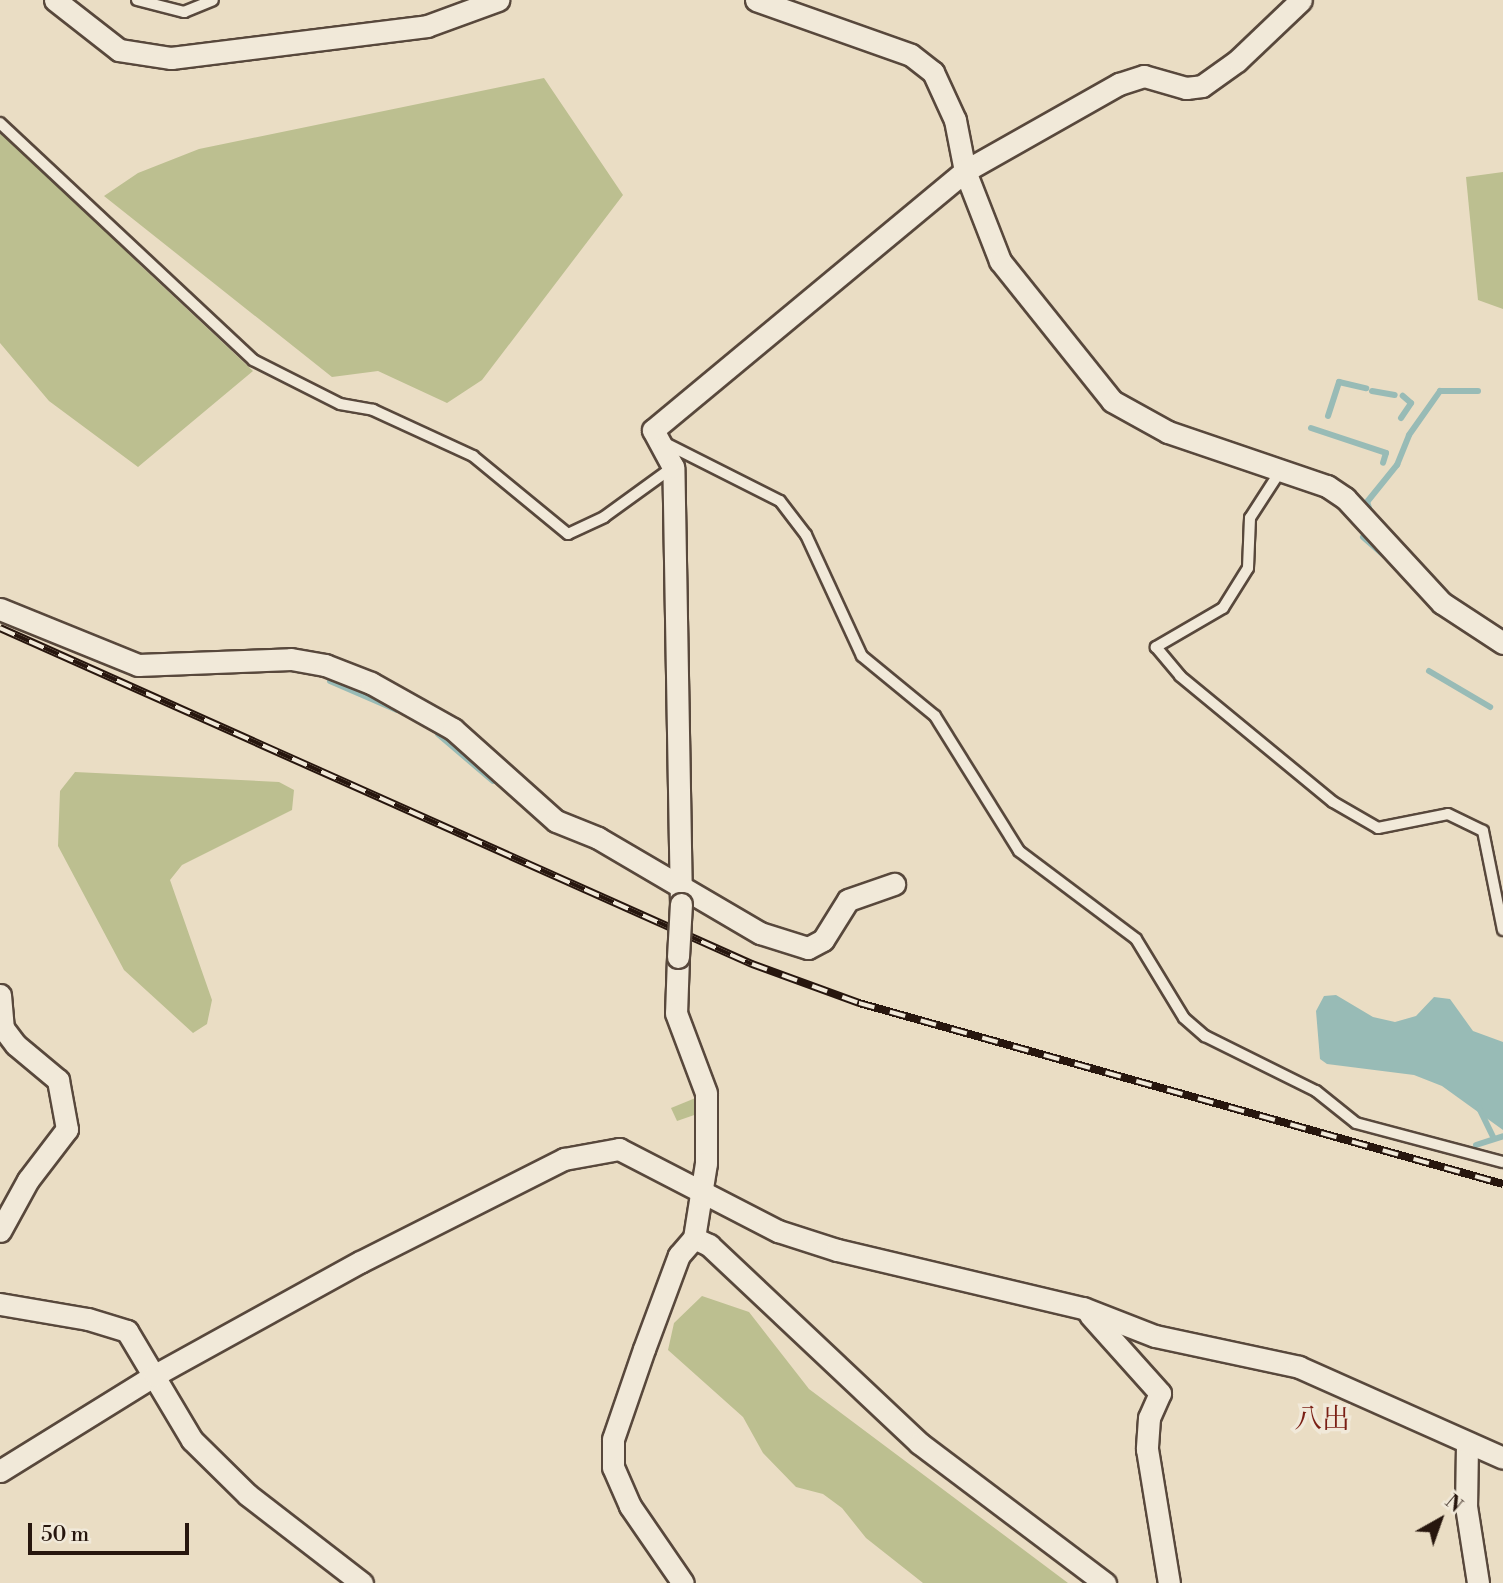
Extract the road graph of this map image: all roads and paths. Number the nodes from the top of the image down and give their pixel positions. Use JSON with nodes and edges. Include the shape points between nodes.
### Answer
{"nodes":[{"id":1,"x":55,"y":0,"type":"edge"},
{"id":2,"x":137,"y":0,"type":"edge"},
{"id":3,"x":213,"y":0,"type":"edge"},
{"id":4,"x":498,"y":0,"type":"edge"},
{"id":5,"x":756,"y":0,"type":"edge"},
{"id":6,"x":1301,"y":0,"type":"edge"},
{"id":7,"x":0,"y":123,"type":"edge"},
{"id":8,"x":965,"y":171,"type":"junction"},
{"id":9,"x":658,"y":439,"type":"junction"},
{"id":10,"x":673,"y":467,"type":"junction"},
{"id":11,"x":1281,"y":470,"type":"junction"},
{"id":12,"x":0,"y":609,"type":"edge"},
{"id":13,"x":1503,"y":643,"type":"edge"},
{"id":14,"x":894,"y":884,"type":"dead end"},
{"id":15,"x":681,"y":897,"type":"junction"},
{"id":16,"x":1503,"y":930,"type":"edge"},
{"id":17,"x":0,"y":995,"type":"edge"},
{"id":18,"x":1503,"y":1162,"type":"edge"},
{"id":19,"x":701,"y":1191,"type":"junction"},
{"id":20,"x":0,"y":1231,"type":"edge"},
{"id":21,"x":694,"y":1238,"type":"junction"},
{"id":22,"x":0,"y":1304,"type":"edge"},
{"id":23,"x":1083,"y":1308,"type":"junction"},
{"id":24,"x":155,"y":1375,"type":"junction"},
{"id":25,"x":1467,"y":1445,"type":"junction"},
{"id":26,"x":1503,"y":1458,"type":"edge"},
{"id":27,"x":0,"y":1471,"type":"edge"},
{"id":28,"x":362,"y":1583,"type":"edge"},
{"id":29,"x":683,"y":1583,"type":"edge"},
{"id":30,"x":1104,"y":1583,"type":"edge"},
{"id":31,"x":1169,"y":1583,"type":"edge"},
{"id":32,"x":1479,"y":1583,"type":"edge"}],
"edges":[{"from":1,"to":4,"type":"street","via":[[119,50],[171,58],[427,26]]},
{"from":2,"to":3,"type":"lane","via":[[184,12]]},
{"from":5,"to":8,"type":"street","via":[[911,55],[933,72],[955,120]]},
{"from":6,"to":8,"type":"street","via":[[1237,61],[1202,86],[1186,88],[1144,76],[1119,84]]},
{"from":7,"to":10,"type":"lane","via":[[253,360],[329,399],[373,410],[473,456],[568,534],[604,516]]},
{"from":8,"to":9,"type":"street","via":[[653,430]]},
{"from":8,"to":11,"type":"street","via":[[1000,261],[1112,401],[1168,432]]},
{"from":9,"to":10,"type":"street"},
{"from":9,"to":18,"type":"lane","via":[[779,501],[806,535],[862,656],[935,716],[1019,851],[1136,939],[1184,1018],[1205,1036],[1316,1091],[1356,1123]]},
{"from":10,"to":15,"type":"street"},
{"from":11,"to":13,"type":"street","via":[[1312,478],[1345,498],[1442,603]]},
{"from":11,"to":16,"type":"lane","via":[[1250,518],[1248,569],[1223,608],[1156,647],[1180,676],[1333,802],[1378,828],[1448,814],[1483,831]]},
{"from":12,"to":15,"type":"street","via":[[138,664],[291,659],[325,665],[371,683],[453,729],[556,821],[598,838]]},
{"from":14,"to":15,"type":"street","via":[[848,900],[823,940],[808,948],[760,933]]},
{"from":15,"to":19,"type":"street","bridge":true,"via":[[676,1013],[707,1100]]},
{"from":17,"to":20,"type":"street","via":[[3,1028],[58,1080],[67,1129],[28,1180]]},
{"from":19,"to":21,"type":"street"},
{"from":19,"to":23,"type":"street","via":[[778,1231],[837,1250]]},
{"from":19,"to":24,"type":"street","via":[[619,1149],[564,1159],[360,1262]]},
{"from":21,"to":29,"type":"street","via":[[679,1255],[613,1438],[613,1467],[630,1506]]},
{"from":21,"to":30,"type":"street","via":[[709,1245],[919,1443]]},
{"from":22,"to":24,"type":"street","via":[[88,1319],[127,1331]]},
{"from":23,"to":25,"type":"street","via":[[1155,1336],[1299,1367]]},
{"from":23,"to":31,"type":"street","via":[[1160,1392],[1149,1418],[1147,1449]]},
{"from":24,"to":27,"type":"street"},
{"from":24,"to":28,"type":"street","via":[[192,1440],[248,1495]]},
{"from":25,"to":26,"type":"street"},
{"from":25,"to":32,"type":"street","via":[[1466,1506]]}]}
